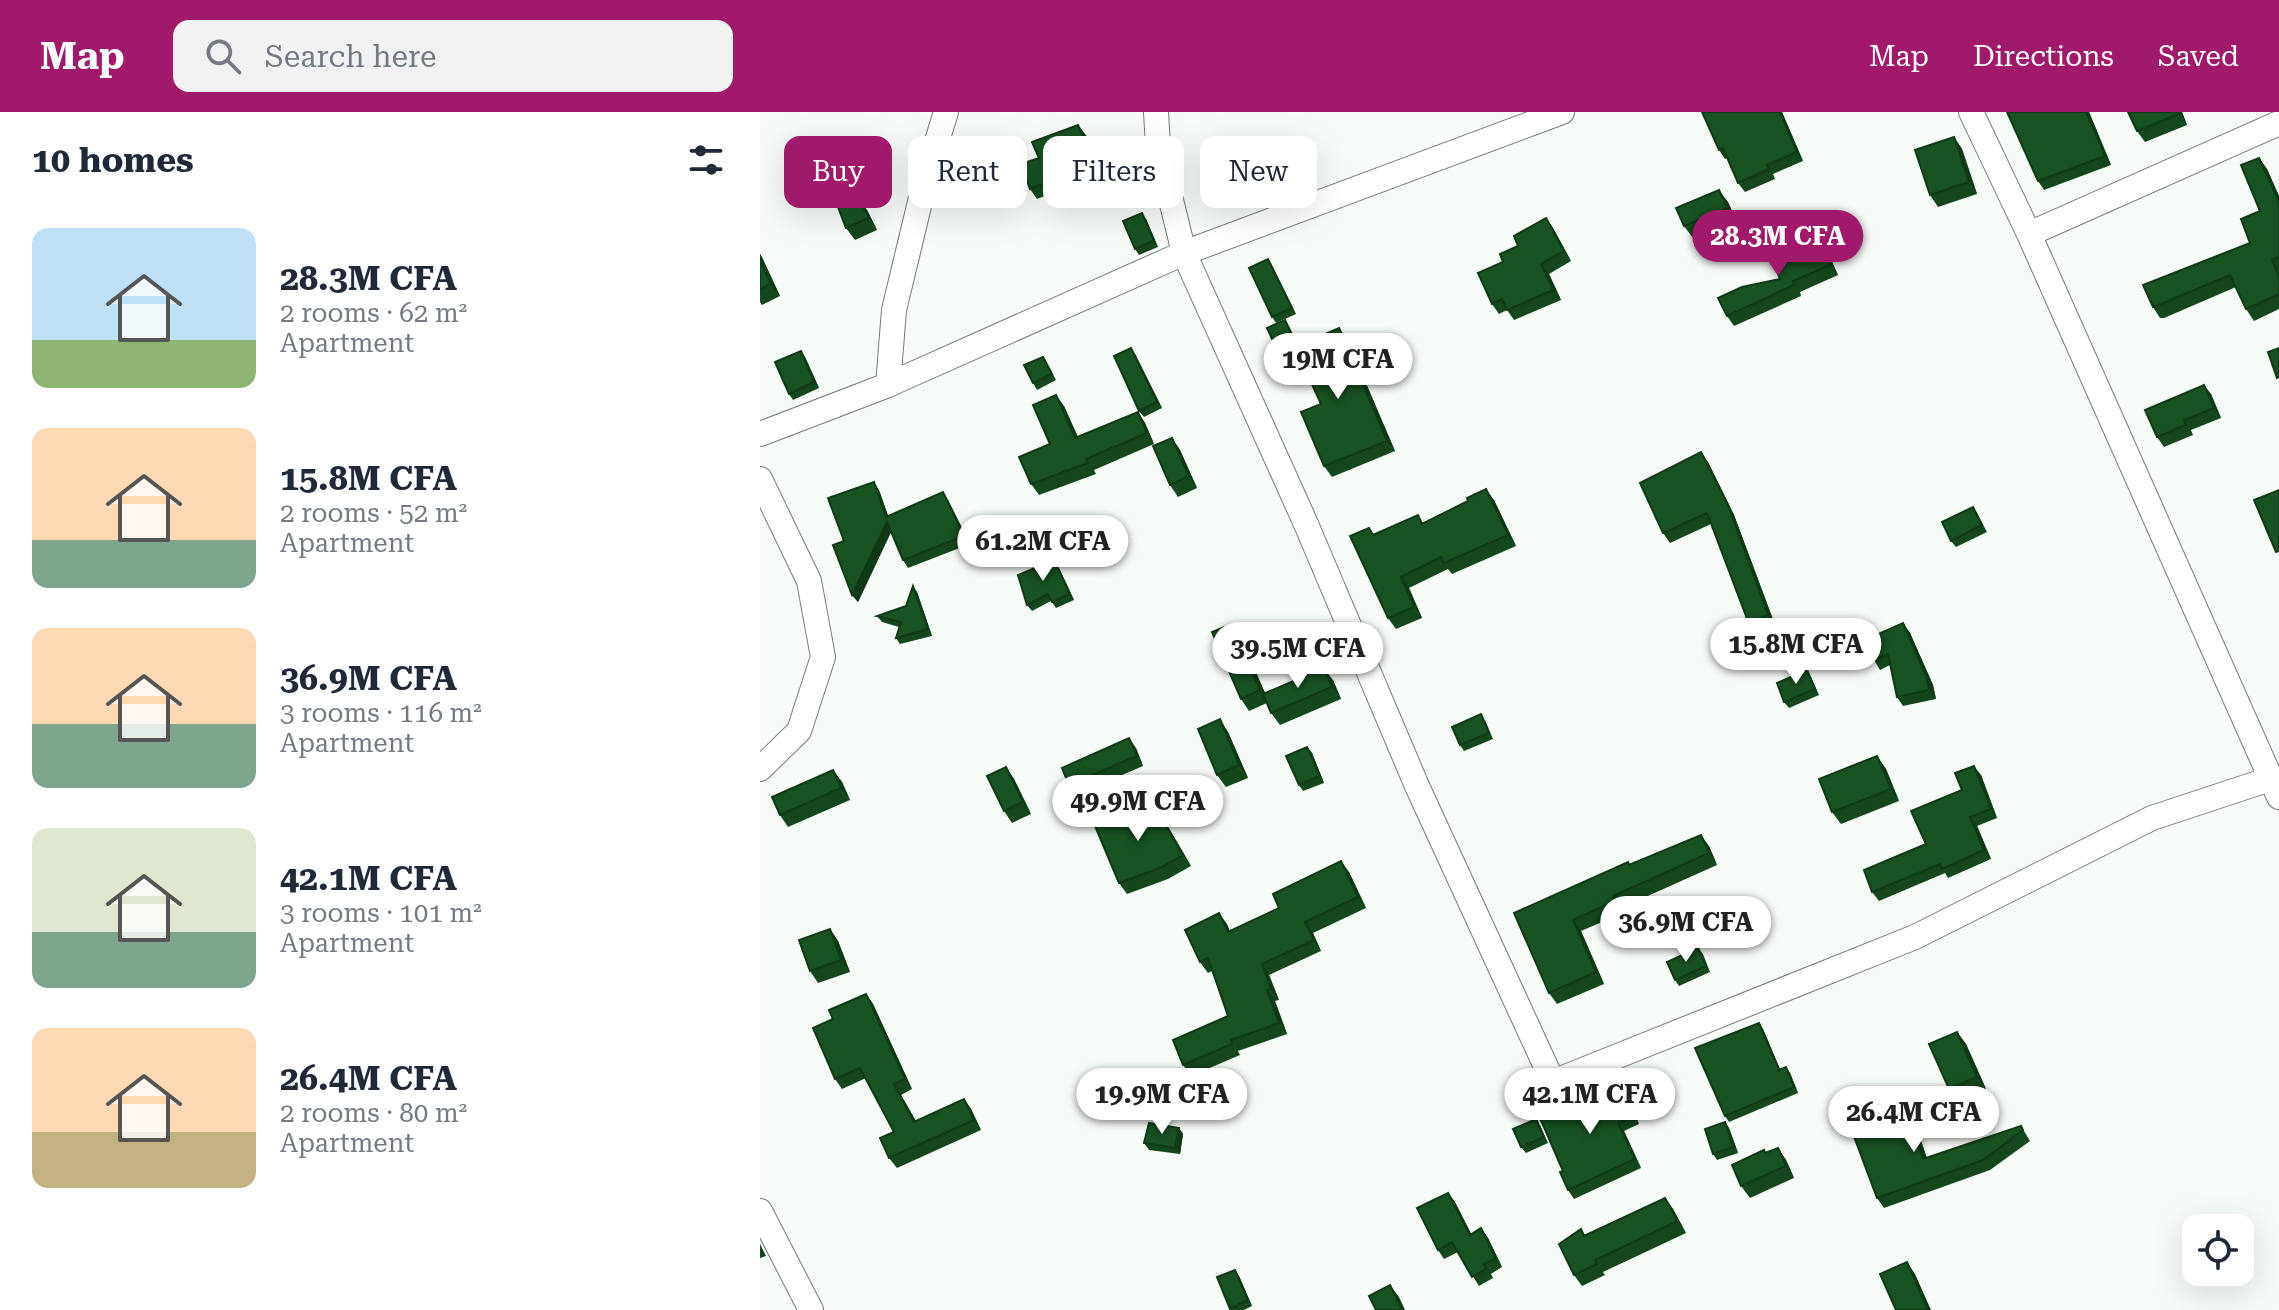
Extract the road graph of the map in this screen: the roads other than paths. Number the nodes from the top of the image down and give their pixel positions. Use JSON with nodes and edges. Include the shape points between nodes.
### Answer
{"nodes":[{"id":1,"x":946,"y":112,"type":"edge"},
{"id":2,"x":1156,"y":112,"type":"edge"},
{"id":3,"x":1562,"y":112,"type":"edge"},
{"id":4,"x":1971,"y":112,"type":"edge"},
{"id":5,"x":2279,"y":123,"type":"edge"},
{"id":6,"x":2029,"y":234,"type":"junction"},
{"id":7,"x":1184,"y":253,"type":"junction"},
{"id":8,"x":888,"y":385,"type":"junction"},
{"id":9,"x":760,"y":434,"type":"edge"},
{"id":10,"x":760,"y":479,"type":"edge"},
{"id":11,"x":760,"y":769,"type":"edge"},
{"id":12,"x":2275,"y":788,"type":"edge"},
{"id":13,"x":760,"y":1211,"type":"edge"},
{"id":14,"x":811,"y":1310,"type":"edge"}],
"edges":[{"from":1,"to":8,"type":"street","via":[[894,310]]},
{"from":2,"to":7,"type":"street","via":[[1158,147]]},
{"from":3,"to":7,"type":"street"},
{"from":4,"to":6,"type":"street"},
{"from":5,"to":6,"type":"street"},
{"from":6,"to":12,"type":"street"},
{"from":7,"to":8,"type":"street"},
{"from":7,"to":12,"type":"street","via":[[1553,1082],[1915,937],[2152,818]]},
{"from":8,"to":9,"type":"street"},
{"from":10,"to":11,"type":"street","via":[[809,581],[823,657],[799,731]]},
{"from":13,"to":14,"type":"street"}]}
